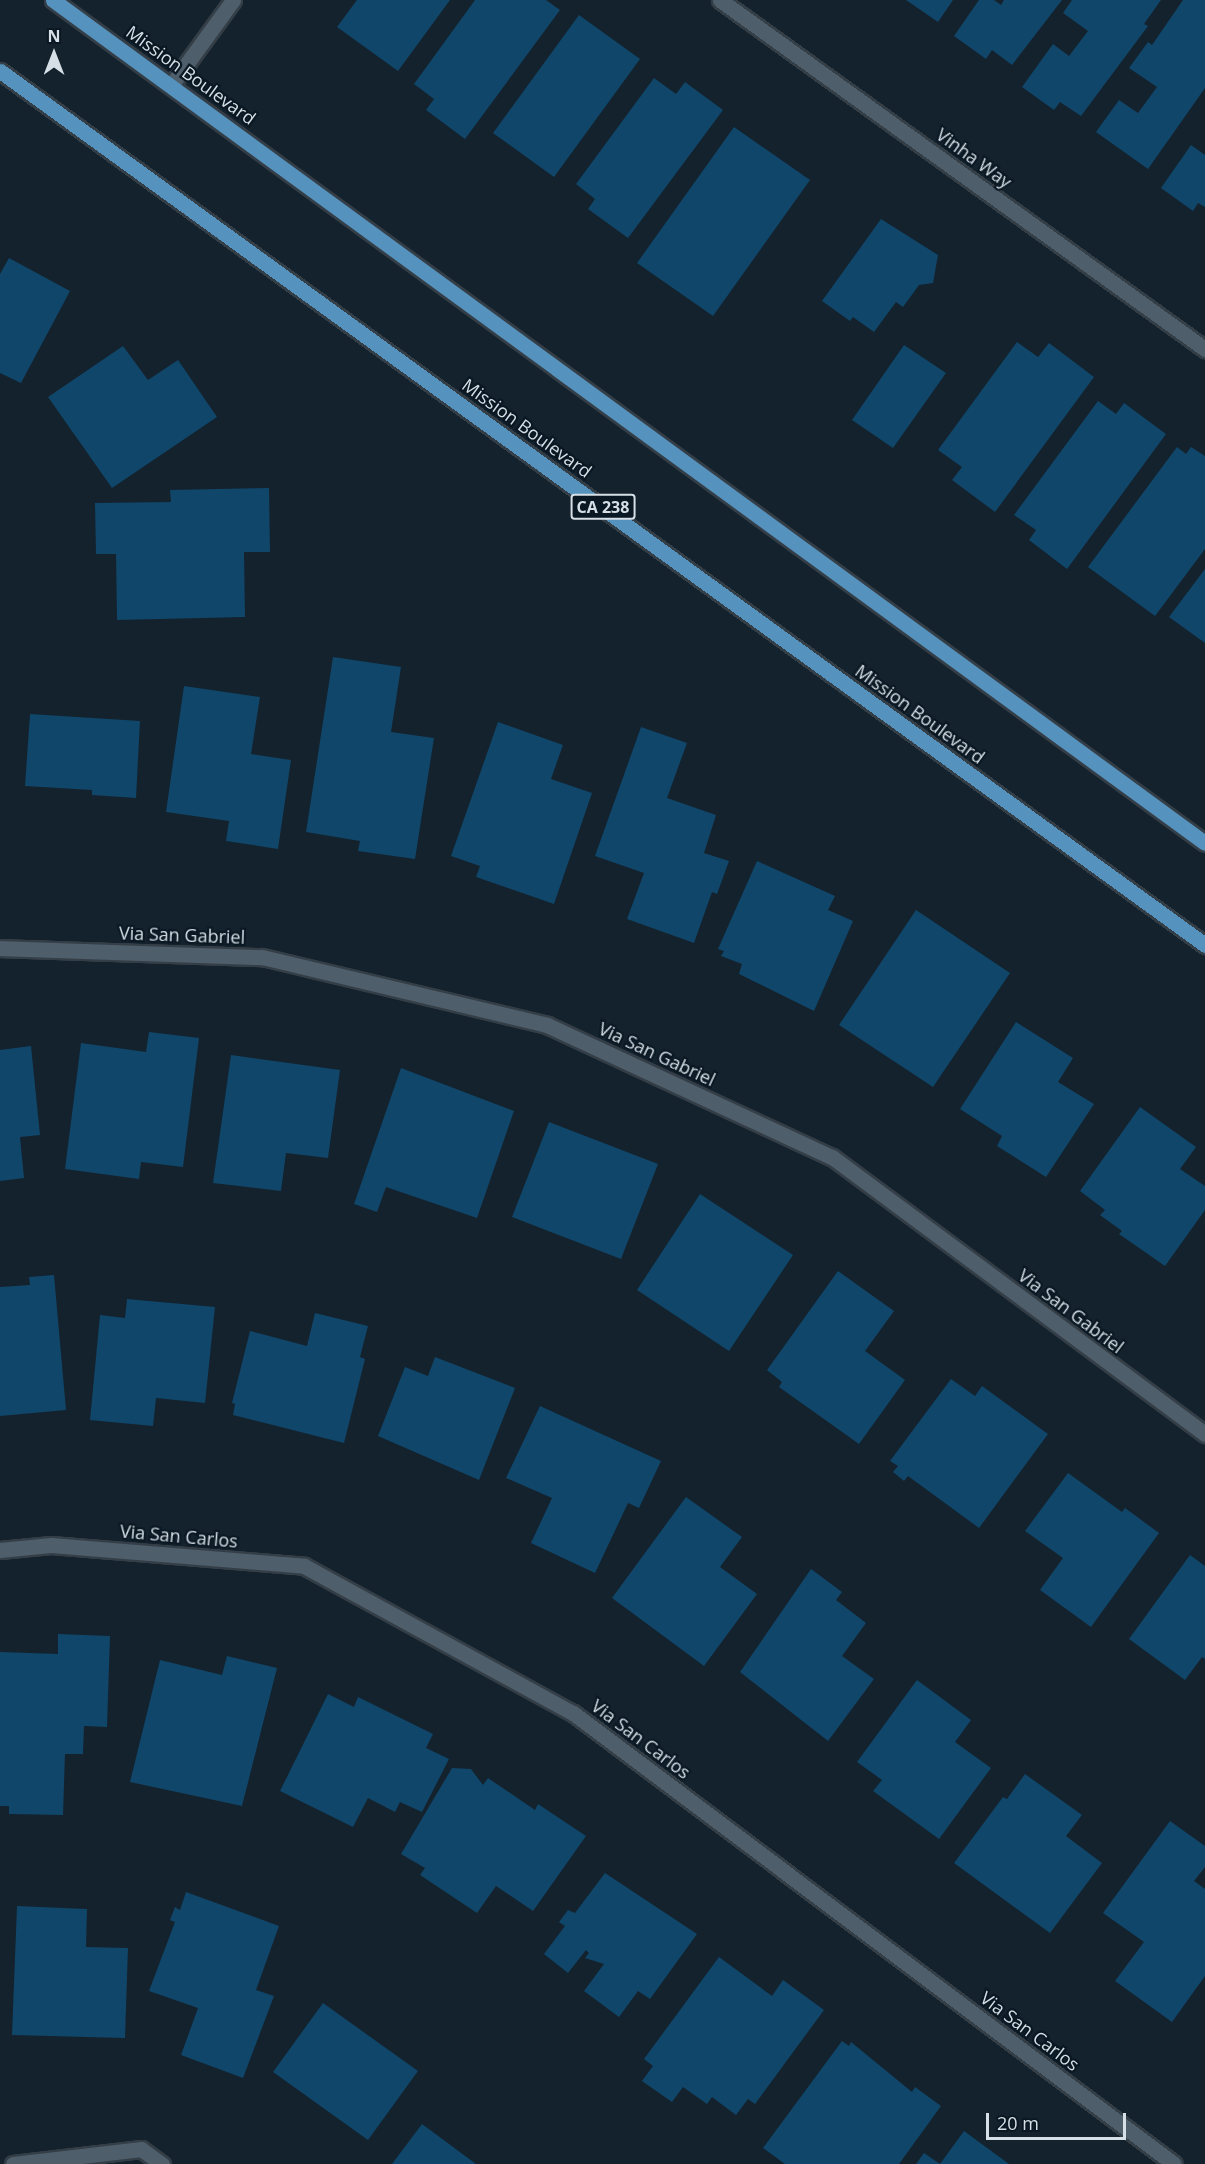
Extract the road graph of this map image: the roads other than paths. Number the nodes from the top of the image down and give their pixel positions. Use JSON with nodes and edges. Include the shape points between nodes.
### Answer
{"nodes":[{"id":1,"x":53,"y":0,"type":"edge"},
{"id":2,"x":232,"y":0,"type":"edge"},
{"id":3,"x":720,"y":0,"type":"edge"},
{"id":4,"x":0,"y":71,"type":"edge"},
{"id":5,"x":172,"y":84,"type":"junction"},
{"id":6,"x":1205,"y":348,"type":"edge"},
{"id":7,"x":1205,"y":843,"type":"edge"},
{"id":8,"x":1205,"y":945,"type":"edge"},
{"id":9,"x":0,"y":948,"type":"edge"},
{"id":10,"x":1205,"y":1434,"type":"edge"},
{"id":11,"x":0,"y":1550,"type":"edge"},
{"id":12,"x":13,"y":2164,"type":"edge"},
{"id":13,"x":162,"y":2164,"type":"edge"},
{"id":14,"x":1174,"y":2164,"type":"edge"}],
"edges":[{"from":1,"to":5,"type":"main road","name":"Mission Boulevard"},
{"from":2,"to":5,"type":"street"},
{"from":3,"to":6,"type":"street","name":"Vinha Way"},
{"from":4,"to":8,"type":"main road","name":"Mission Boulevard","number":"CA 238"},
{"from":5,"to":7,"type":"main road","name":"Mission Boulevard"},
{"from":9,"to":10,"type":"street","name":"Via San Gabriel","via":[[262,957],[547,1025],[832,1156]]},
{"from":11,"to":14,"type":"street","name":"Via San Carlos","via":[[51,1545],[304,1566],[573,1713]]},
{"from":12,"to":13,"type":"street","via":[[141,2149]]}]}
